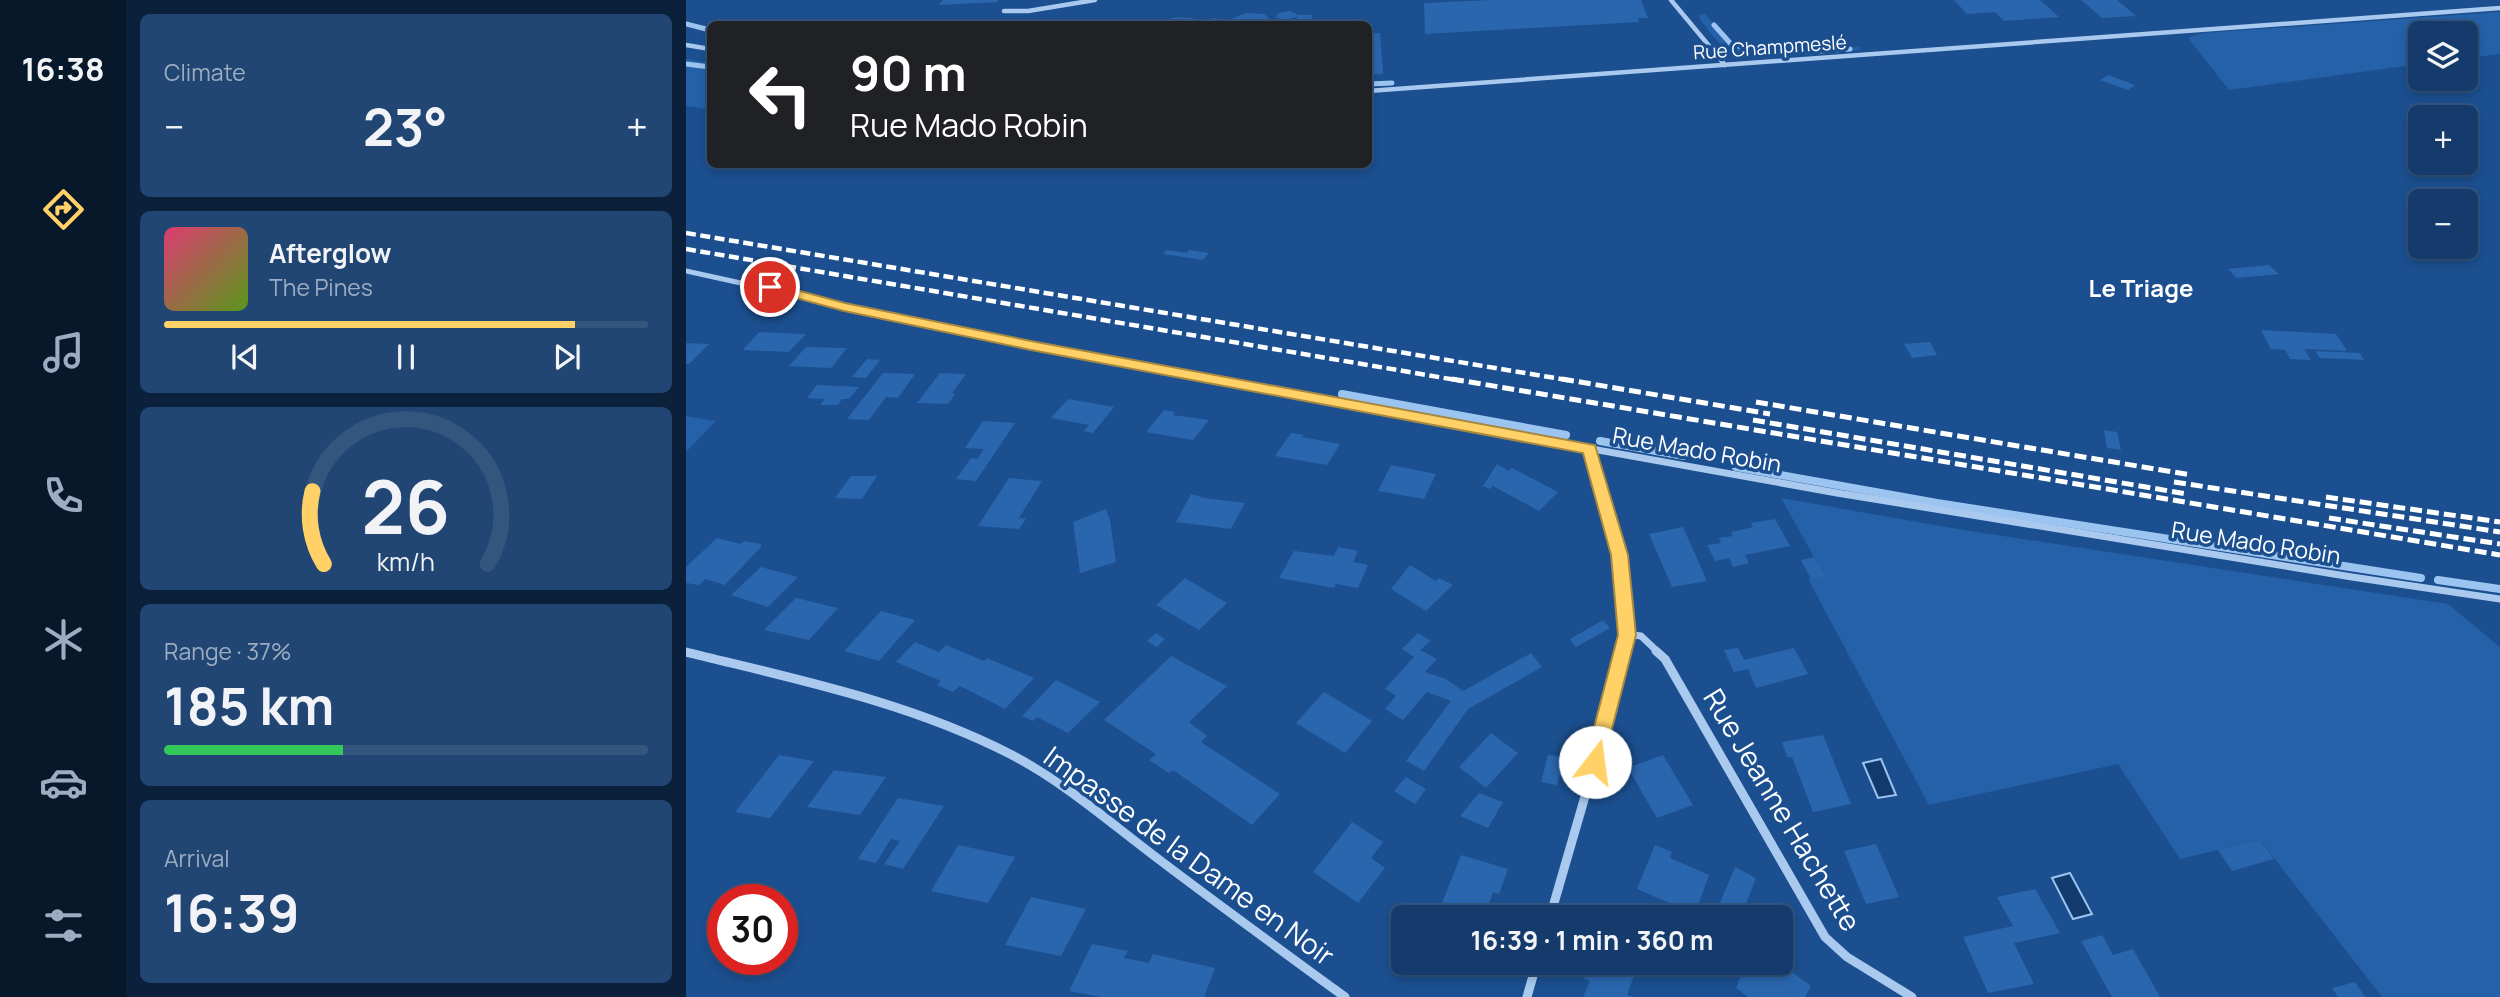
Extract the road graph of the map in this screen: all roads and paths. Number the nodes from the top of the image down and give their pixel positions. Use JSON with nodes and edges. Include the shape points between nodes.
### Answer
{"nodes":[{"id":1,"x":1095,"y":0,"type":"edge"},
{"id":2,"x":1671,"y":0,"type":"edge"},
{"id":3,"x":2500,"y":8,"type":"edge"},
{"id":4,"x":1004,"y":11,"type":"dead end"},
{"id":5,"x":686,"y":45,"type":"edge"},
{"id":6,"x":707,"y":48,"type":"edge"},
{"id":7,"x":1725,"y":65,"type":"junction"},
{"id":8,"x":1372,"y":91,"type":"edge"},
{"id":9,"x":686,"y":271,"type":"edge"},
{"id":10,"x":1590,"y":449,"type":"junction"},
{"id":11,"x":2500,"y":599,"type":"edge"},
{"id":12,"x":1627,"y":635,"type":"junction"},
{"id":13,"x":686,"y":652,"type":"edge"},
{"id":14,"x":1553,"y":905,"type":"edge"},
{"id":15,"x":1533,"y":975,"type":"edge"},
{"id":16,"x":1345,"y":997,"type":"edge"},
{"id":17,"x":1527,"y":997,"type":"edge"},
{"id":18,"x":1912,"y":997,"type":"edge"}],
"edges":[{"from":1,"to":4,"type":"street"},
{"from":2,"to":7,"type":"street"},
{"from":3,"to":7,"type":"street","name":"Rue Champmeslé"},
{"from":5,"to":6,"type":"street"},
{"from":7,"to":8,"type":"street","name":"Rue Champmeslé"},
{"from":9,"to":10,"type":"street","name":"Rue Mado Robin","via":[[1031,346]]},
{"from":10,"to":11,"type":"street","name":"Rue Mado Robin","via":[[1932,509]]},
{"from":10,"to":12,"type":"street","via":[[1620,555]]},
{"from":12,"to":14,"type":"street"},
{"from":12,"to":18,"type":"street","name":"Rue Jeanne Hachette","via":[[1641,636],[1665,659],[1825,937],[1847,957]]},
{"from":13,"to":16,"type":"street","name":"Impasse de la Dame en Noir","via":[[883,703],[989,745],[1052,778]]},
{"from":15,"to":17,"type":"street"}]}
